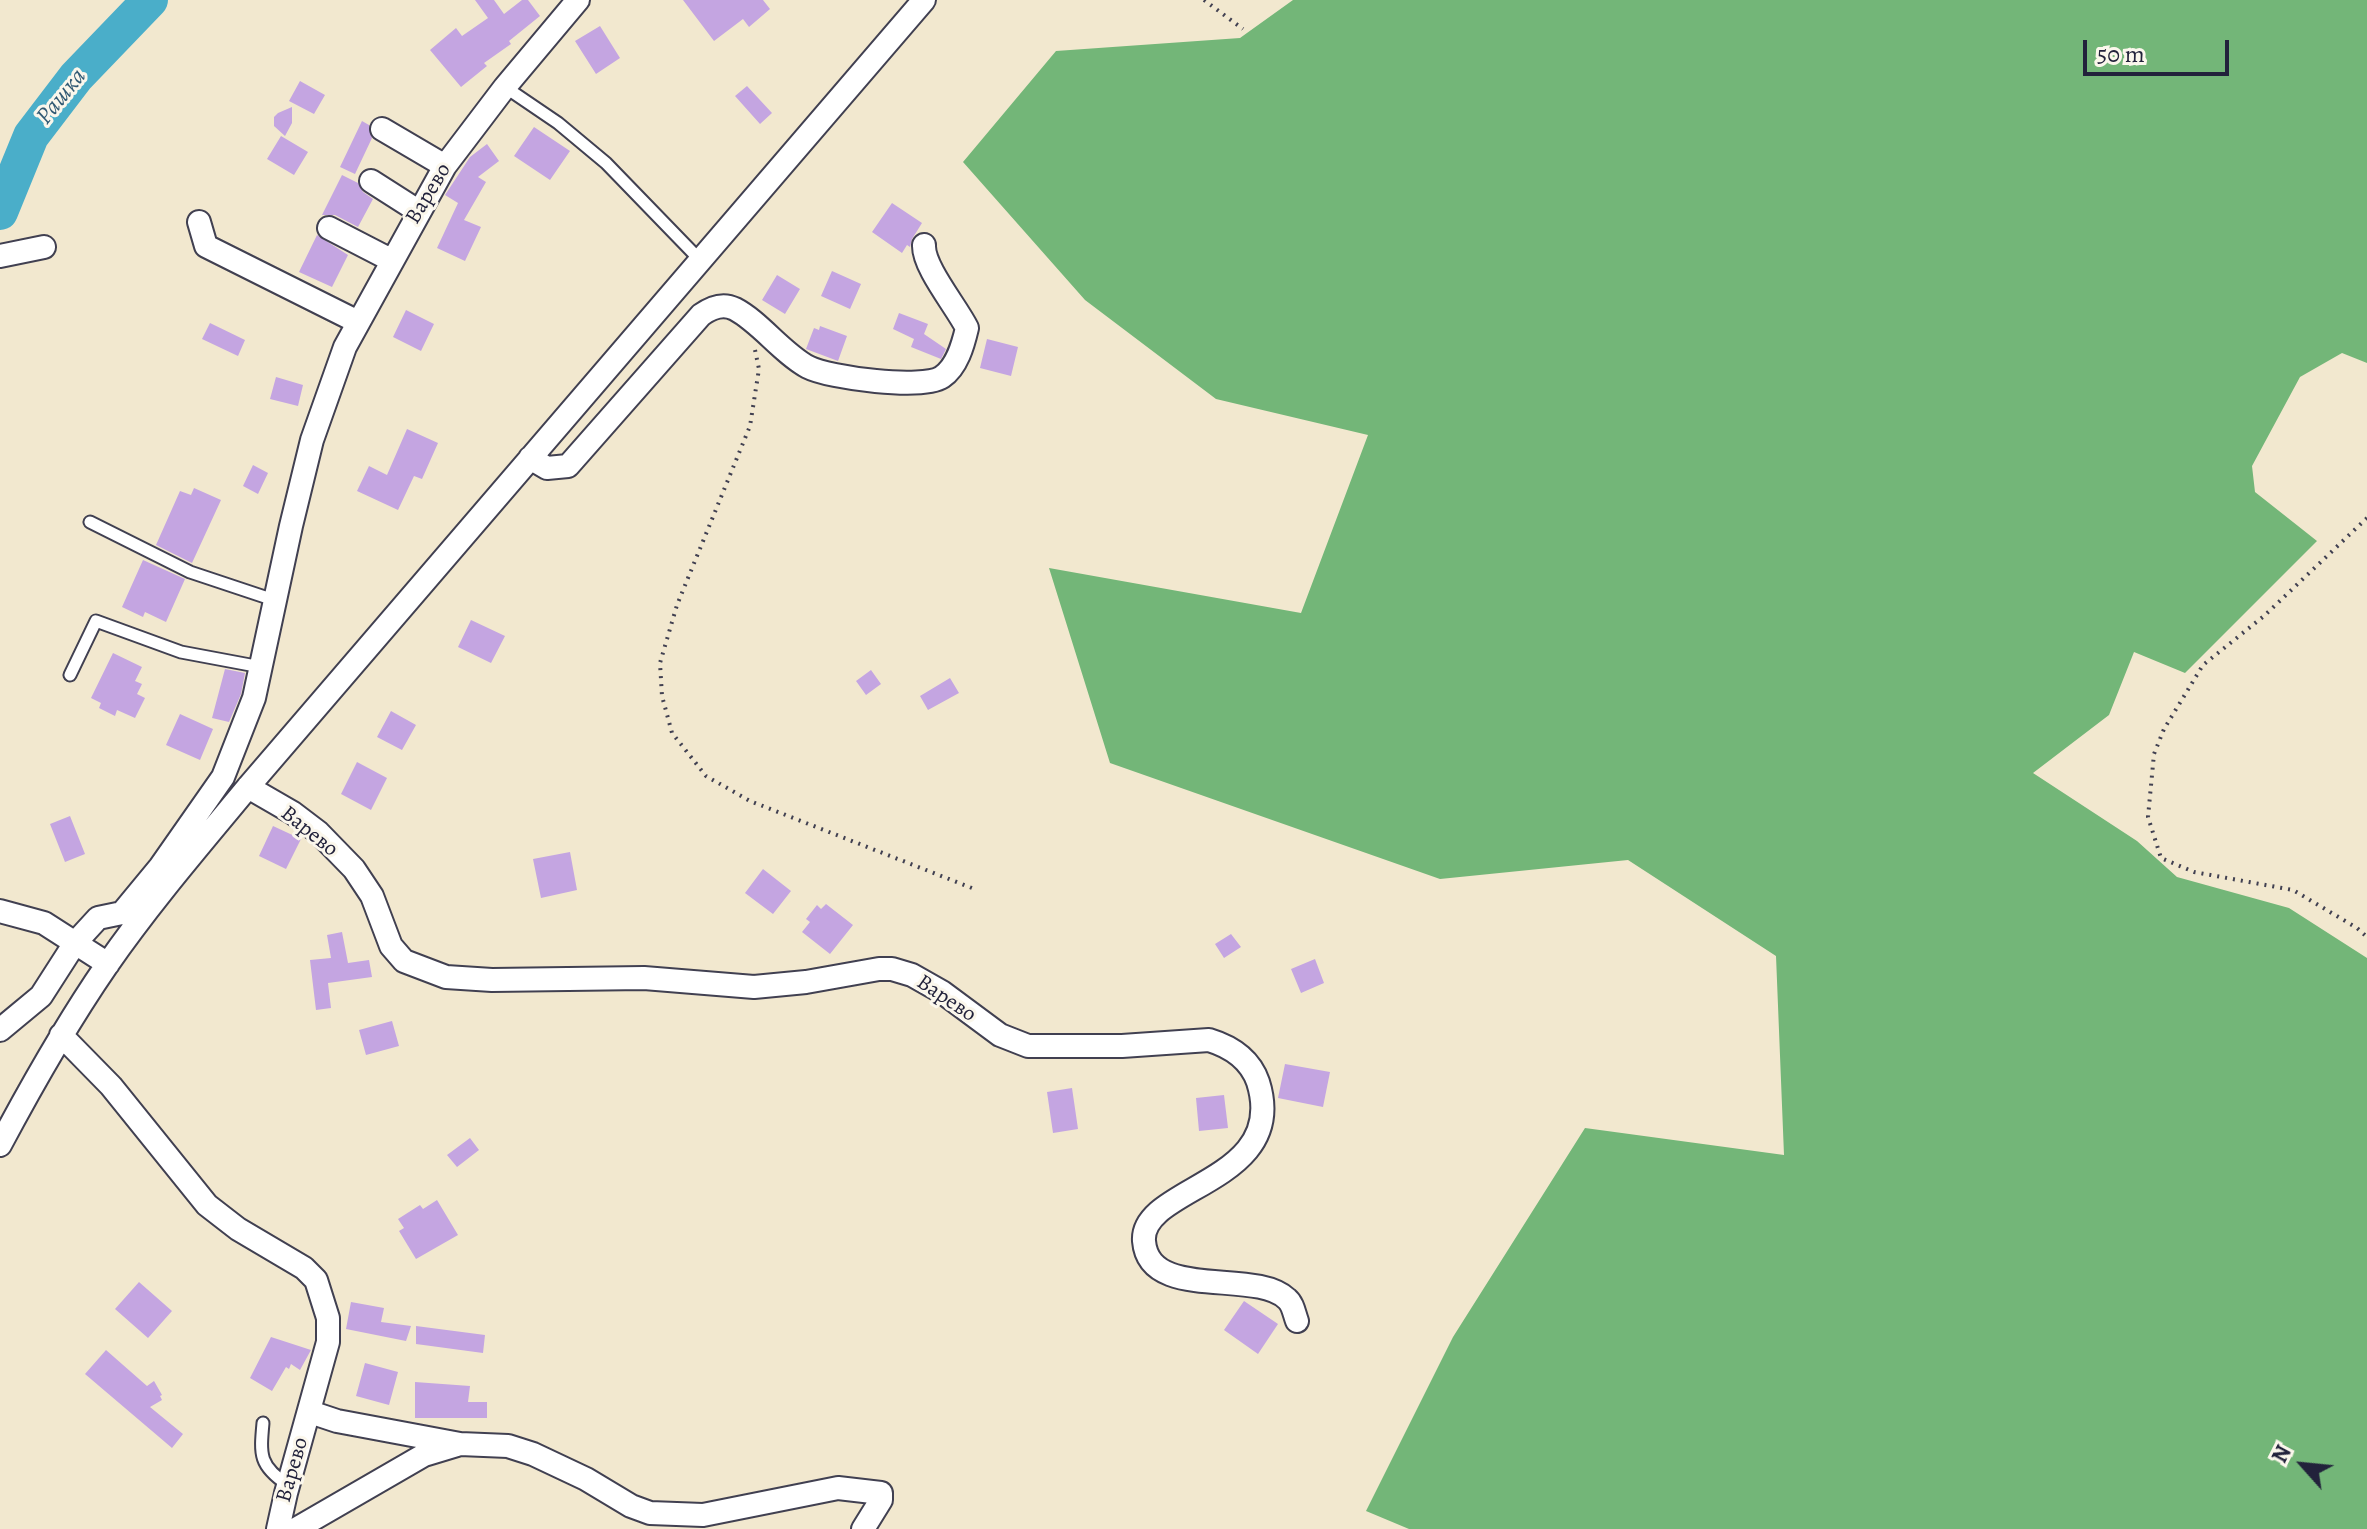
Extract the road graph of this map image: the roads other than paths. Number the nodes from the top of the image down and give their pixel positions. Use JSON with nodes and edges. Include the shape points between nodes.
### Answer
{"nodes":[{"id":1,"x":578,"y":0,"type":"edge"},
{"id":2,"x":924,"y":0,"type":"edge"},
{"id":3,"x":505,"y":87,"type":"junction"},
{"id":4,"x":382,"y":129,"type":"dead end"},
{"id":5,"x":445,"y":166,"type":"junction"},
{"id":6,"x":371,"y":181,"type":"dead end"},
{"id":7,"x":418,"y":211,"type":"junction"},
{"id":8,"x":199,"y":222,"type":"dead end"},
{"id":9,"x":329,"y":228,"type":"dead end"},
{"id":10,"x":924,"y":245,"type":"dead end"},
{"id":11,"x":44,"y":247,"type":"dead end"},
{"id":12,"x":0,"y":256,"type":"edge"},
{"id":13,"x":391,"y":260,"type":"junction"},
{"id":14,"x":700,"y":260,"type":"junction"},
{"id":15,"x":358,"y":322,"type":"junction"},
{"id":16,"x":530,"y":458,"type":"junction"},
{"id":17,"x":90,"y":522,"type":"dead end"},
{"id":18,"x":274,"y":600,"type":"junction"},
{"id":19,"x":262,"y":667,"type":"junction"},
{"id":20,"x":70,"y":675,"type":"dead end"},
{"id":21,"x":248,"y":787,"type":"junction"},
{"id":22,"x":0,"y":911,"type":"edge"},
{"id":23,"x":75,"y":943,"type":"junction"},
{"id":24,"x":108,"y":964,"type":"junction"},
{"id":25,"x":0,"y":1030,"type":"edge"},
{"id":26,"x":61,"y":1035,"type":"junction"},
{"id":27,"x":0,"y":1145,"type":"edge"},
{"id":28,"x":1297,"y":1321,"type":"dead end"},
{"id":29,"x":310,"y":1412,"type":"junction"},
{"id":30,"x":263,"y":1423,"type":"dead end"},
{"id":31,"x":460,"y":1444,"type":"junction"},
{"id":32,"x":288,"y":1485,"type":"junction"},
{"id":33,"x":278,"y":1529,"type":"edge"},
{"id":34,"x":296,"y":1529,"type":"edge"},
{"id":35,"x":863,"y":1529,"type":"edge"}],
"edges":[{"from":1,"to":3,"type":"street","name":"Варево"},
{"from":2,"to":14,"type":"street"},
{"from":3,"to":5,"type":"street","name":"Варево"},
{"from":3,"to":14,"type":"lane","via":[[606,163]]},
{"from":4,"to":5,"type":"street"},
{"from":5,"to":7,"type":"street","name":"Варево"},
{"from":6,"to":7,"type":"street"},
{"from":7,"to":13,"type":"street","name":"Варево"},
{"from":8,"to":15,"type":"street","via":[[206,246]]},
{"from":9,"to":13,"type":"street"},
{"from":10,"to":16,"type":"street","via":[[936,278],[967,328],[953,366],[942,377],[930,382],[823,373],[726,306],[706,311],[568,466],[547,468]]},
{"from":11,"to":12,"type":"street"},
{"from":13,"to":15,"type":"street","name":"Варево"},
{"from":14,"to":16,"type":"street"},
{"from":15,"to":18,"type":"street","name":"Варево","via":[[312,440]]},
{"from":16,"to":21,"type":"street"},
{"from":17,"to":18,"type":"lane","via":[[190,572]]},
{"from":18,"to":19,"type":"street","name":"Варево"},
{"from":19,"to":20,"type":"lane","via":[[181,652],[96,621]]},
{"from":19,"to":23,"type":"street","name":"Варево","via":[[223,777],[122,913],[98,918]]},
{"from":21,"to":24,"type":"street"},
{"from":21,"to":28,"type":"street","name":"Варево","via":[[318,832],[354,869],[372,896],[391,946],[404,961],[446,977],[644,978],[754,987],[892,969],[912,975],[1000,1035],[1028,1046],[1209,1040],[1222,1044],[1243,1058],[1256,1078],[1262,1113],[1258,1126],[1242,1158],[1153,1216],[1145,1233],[1146,1250],[1156,1265],[1179,1277],[1247,1283],[1277,1292],[1289,1300]]},
{"from":22,"to":23,"type":"street","via":[[44,923]]},
{"from":23,"to":24,"type":"street"},
{"from":23,"to":25,"type":"street","name":"Варево","via":[[41,996]]},
{"from":24,"to":26,"type":"street"},
{"from":26,"to":27,"type":"street"},
{"from":26,"to":29,"type":"street","name":"Варево","via":[[111,1086],[207,1205],[316,1280],[329,1330]]},
{"from":29,"to":31,"type":"street","name":"Варево"},
{"from":29,"to":32,"type":"street","name":"Варево"},
{"from":30,"to":32,"type":"lane","via":[[260,1455],[272,1475]]},
{"from":31,"to":34,"type":"street","via":[[424,1455]]},
{"from":31,"to":35,"type":"street","name":"Варево","via":[[508,1446],[533,1454],[650,1513],[703,1515],[838,1488],[881,1493]]},
{"from":32,"to":33,"type":"street","name":"Варево"}]}
